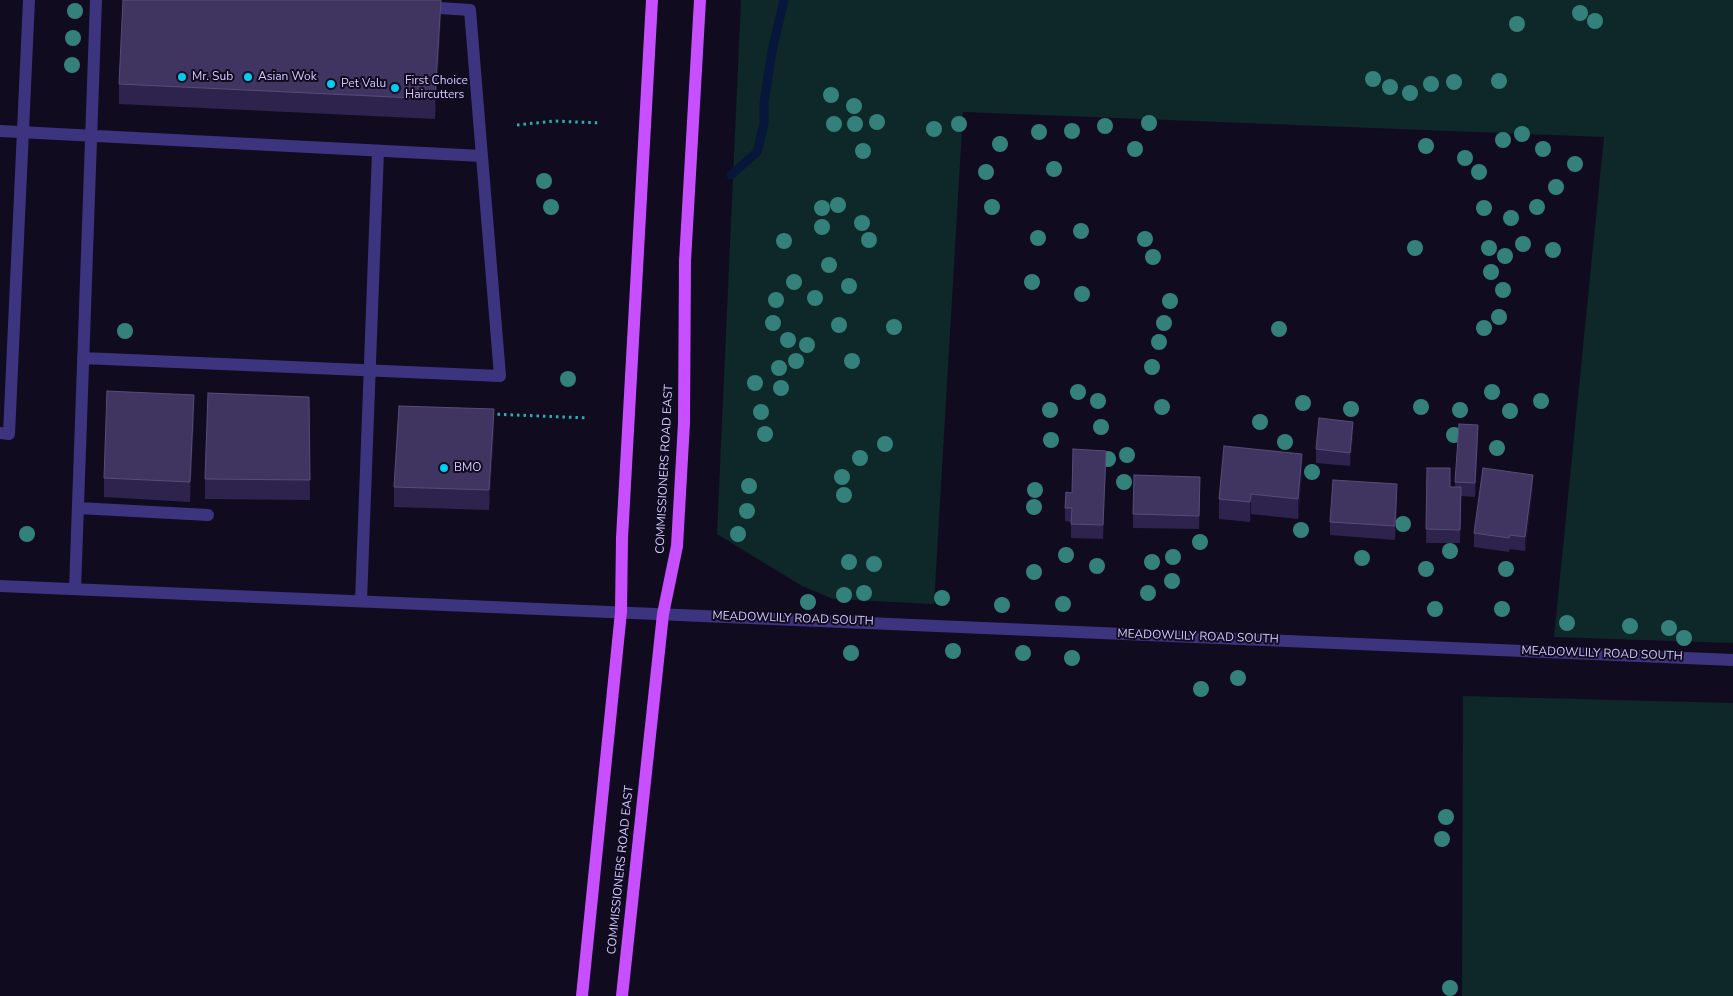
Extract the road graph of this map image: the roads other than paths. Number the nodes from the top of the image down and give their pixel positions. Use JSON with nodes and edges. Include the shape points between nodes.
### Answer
{"nodes":[{"id":1,"x":30,"y":0,"type":"edge"},
{"id":2,"x":96,"y":0,"type":"edge"},
{"id":3,"x":652,"y":0,"type":"edge"},
{"id":4,"x":700,"y":0,"type":"edge"},
{"id":5,"x":411,"y":6,"type":"edge"},
{"id":6,"x":0,"y":131,"type":"edge"},
{"id":7,"x":23,"y":132,"type":"junction"},
{"id":8,"x":91,"y":135,"type":"junction"},
{"id":9,"x":378,"y":151,"type":"junction"},
{"id":10,"x":482,"y":156,"type":"junction"},
{"id":11,"x":83,"y":358,"type":"junction"},
{"id":12,"x":369,"y":370,"type":"junction"},
{"id":13,"x":0,"y":434,"type":"edge"},
{"id":14,"x":78,"y":508,"type":"junction"},
{"id":15,"x":208,"y":515,"type":"dead end"},
{"id":16,"x":0,"y":586,"type":"edge"},
{"id":17,"x":75,"y":589,"type":"junction"},
{"id":18,"x":362,"y":601,"type":"junction"},
{"id":19,"x":621,"y":612,"type":"junction"},
{"id":20,"x":663,"y":614,"type":"junction"},
{"id":21,"x":1733,"y":660,"type":"edge"},
{"id":22,"x":582,"y":996,"type":"edge"},
{"id":23,"x":622,"y":996,"type":"edge"}],
"edges":[{"from":1,"to":7,"type":"street"},
{"from":2,"to":8,"type":"street"},
{"from":3,"to":19,"type":"main road","name":"COMMISSIONERS ROAD EAST","via":[[622,529]]},
{"from":4,"to":20,"type":"main road","name":"COMMISSIONERS ROAD EAST","via":[[685,261],[684,423],[677,546]]},
{"from":5,"to":10,"type":"street","via":[[470,10]]},
{"from":6,"to":7,"type":"street"},
{"from":7,"to":8,"type":"street"},
{"from":7,"to":13,"type":"street","via":[[9,434]]},
{"from":8,"to":9,"type":"street"},
{"from":8,"to":11,"type":"street"},
{"from":9,"to":10,"type":"street"},
{"from":9,"to":12,"type":"street"},
{"from":10,"to":12,"type":"street","via":[[500,376]]},
{"from":11,"to":12,"type":"street"},
{"from":11,"to":14,"type":"street"},
{"from":12,"to":18,"type":"street"},
{"from":14,"to":15,"type":"street"},
{"from":14,"to":17,"type":"street"},
{"from":16,"to":17,"type":"street","name":"MEADOWLILY ROAD SOUTH"},
{"from":17,"to":18,"type":"street","name":"MEADOWLILY ROAD SOUTH"},
{"from":18,"to":19,"type":"street","name":"MEADOWLILY ROAD SOUTH"},
{"from":19,"to":20,"type":"street","name":"MEADOWLILY ROAD SOUTH"},
{"from":19,"to":22,"type":"main road","name":"COMMISSIONERS ROAD EAST"},
{"from":20,"to":21,"type":"street","name":"MEADOWLILY ROAD SOUTH"},
{"from":20,"to":23,"type":"main road","name":"COMMISSIONERS ROAD EAST"}]}
